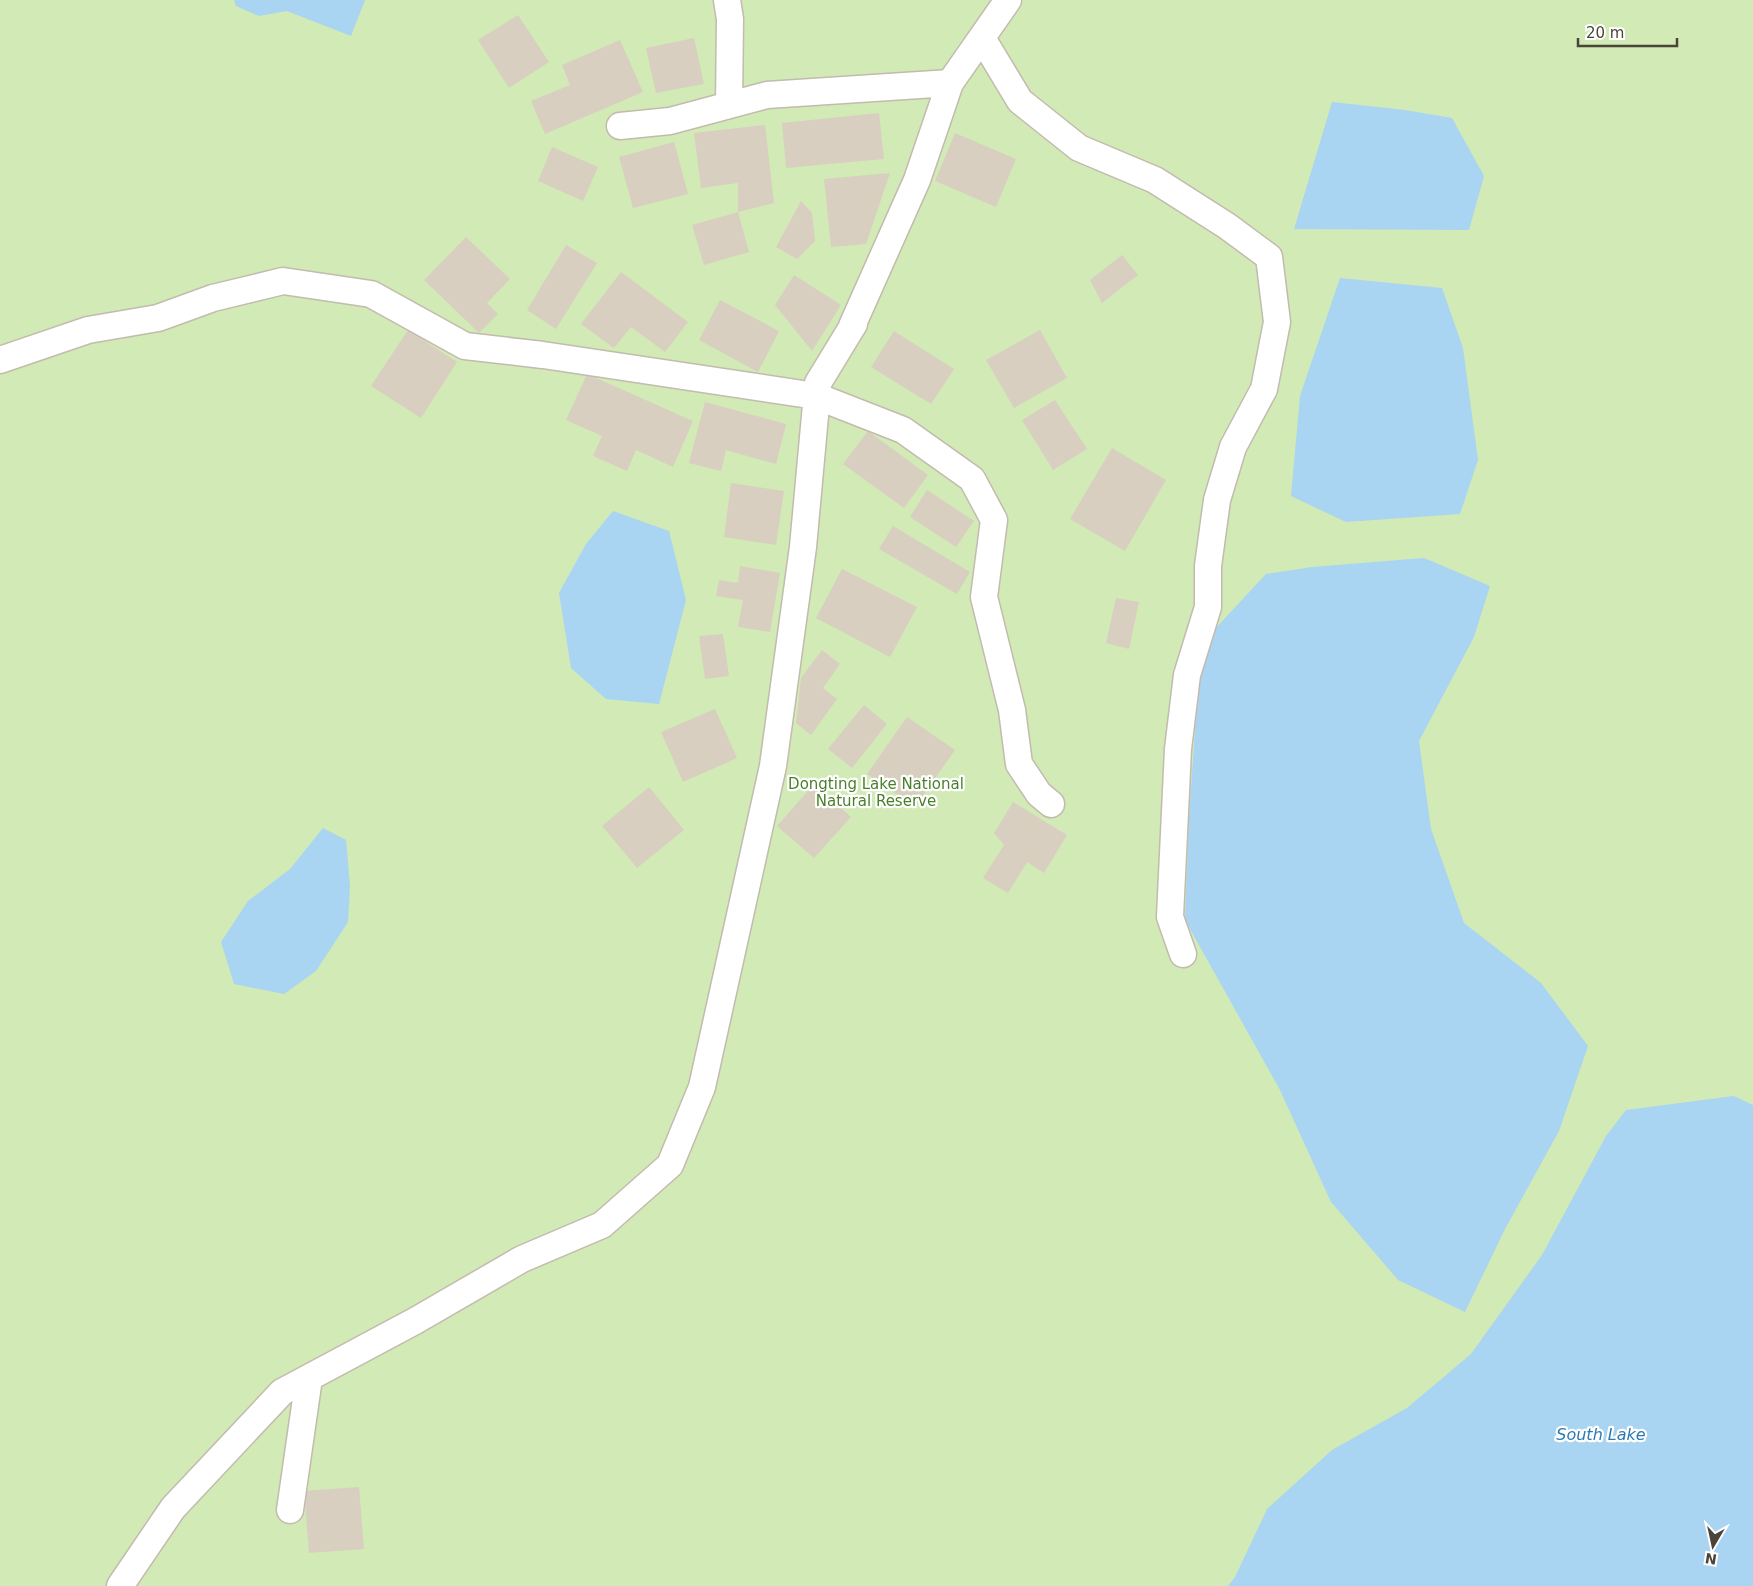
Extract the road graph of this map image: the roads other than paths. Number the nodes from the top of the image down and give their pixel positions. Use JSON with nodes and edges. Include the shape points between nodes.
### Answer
{"nodes":[{"id":1,"x":727,"y":0,"type":"edge"},
{"id":2,"x":1008,"y":0,"type":"edge"},
{"id":3,"x":982,"y":38,"type":"junction"},
{"id":4,"x":950,"y":84,"type":"junction"},
{"id":5,"x":729,"y":105,"type":"junction"},
{"id":6,"x":620,"y":126,"type":"dead end"},
{"id":7,"x":0,"y":360,"type":"edge"},
{"id":8,"x":816,"y":396,"type":"junction"},
{"id":9,"x":1051,"y":804,"type":"dead end"},
{"id":10,"x":1183,"y":954,"type":"dead end"},
{"id":11,"x":308,"y":1378,"type":"junction"},
{"id":12,"x":290,"y":1510,"type":"dead end"},
{"id":13,"x":120,"y":1586,"type":"edge"}],
"edges":[{"from":1,"to":5,"type":"street","via":[[730,19]]},
{"from":2,"to":3,"type":"street"},
{"from":3,"to":4,"type":"street"},
{"from":3,"to":10,"type":"street","via":[[1020,101],[1079,148],[1156,180],[1269,256],[1277,322],[1264,389],[1232,447],[1217,500],[1208,566],[1208,607],[1187,674],[1178,749],[1170,917]]},
{"from":4,"to":5,"type":"street","via":[[767,95]]},
{"from":4,"to":8,"type":"street","via":[[917,180],[852,326],[854,324],[818,383]]},
{"from":5,"to":6,"type":"street","via":[[670,121]]},
{"from":7,"to":8,"type":"street","via":[[88,330],[158,318],[213,298],[284,282],[371,294],[465,346],[543,354]]},
{"from":8,"to":9,"type":"street","via":[[903,430],[972,479],[994,520],[984,597],[1012,710],[1019,764],[1039,794]]},
{"from":8,"to":11,"type":"street","via":[[803,547],[772,766],[702,1087],[670,1165],[602,1225],[522,1259]]},
{"from":11,"to":12,"type":"street"},
{"from":11,"to":13,"type":"street","via":[[282,1392],[173,1508]]}]}
